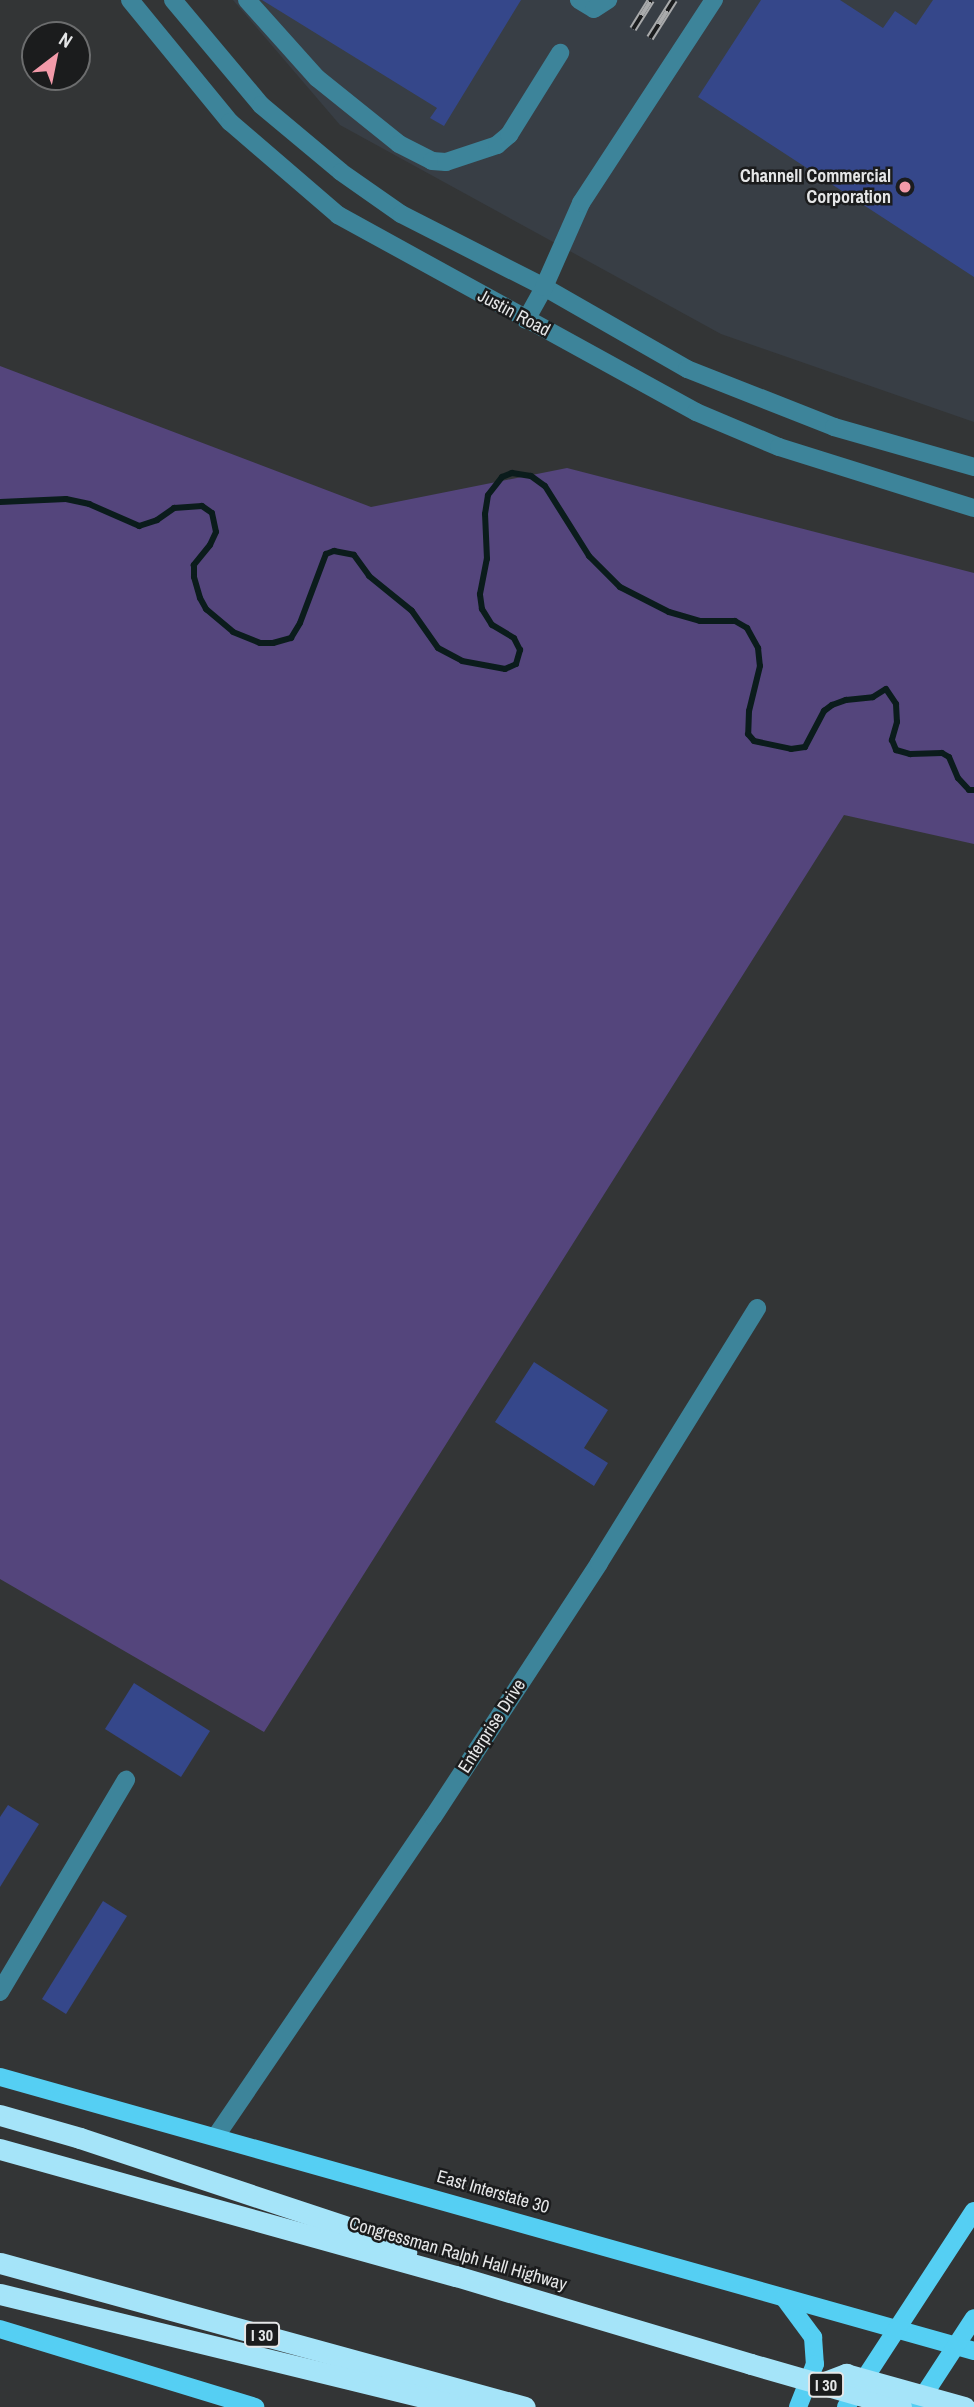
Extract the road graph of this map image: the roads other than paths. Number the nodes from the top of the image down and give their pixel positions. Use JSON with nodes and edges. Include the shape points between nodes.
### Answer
{"nodes":[{"id":1,"x":130,"y":0,"type":"edge"},
{"id":2,"x":173,"y":0,"type":"edge"},
{"id":3,"x":247,"y":0,"type":"edge"},
{"id":4,"x":579,"y":0,"type":"edge"},
{"id":5,"x":608,"y":0,"type":"edge"},
{"id":6,"x":714,"y":0,"type":"edge"},
{"id":7,"x":560,"y":53,"type":"dead end"},
{"id":8,"x":544,"y":287,"type":"junction"},
{"id":9,"x":526,"y":320,"type":"junction"},
{"id":10,"x":974,"y":467,"type":"edge"},
{"id":11,"x":974,"y":506,"type":"edge"},
{"id":12,"x":757,"y":1308,"type":"dead end"},
{"id":13,"x":126,"y":1780,"type":"dead end"},
{"id":14,"x":0,"y":1992,"type":"edge"},
{"id":15,"x":0,"y":2077,"type":"edge"},
{"id":16,"x":0,"y":2115,"type":"edge"},
{"id":17,"x":216,"y":2136,"type":"junction"},
{"id":18,"x":0,"y":2149,"type":"edge"},
{"id":19,"x":974,"y":2211,"type":"edge"},
{"id":20,"x":0,"y":2263,"type":"edge"},
{"id":21,"x":456,"y":2276,"type":"junction"},
{"id":22,"x":0,"y":2294,"type":"edge"},
{"id":23,"x":784,"y":2298,"type":"junction"},
{"id":24,"x":974,"y":2318,"type":"edge"},
{"id":25,"x":0,"y":2329,"type":"edge"},
{"id":26,"x":897,"y":2330,"type":"junction"},
{"id":27,"x":956,"y":2346,"type":"junction"},
{"id":28,"x":974,"y":2351,"type":"edge"},
{"id":29,"x":821,"y":2383,"type":"junction"},
{"id":30,"x":493,"y":2399,"type":"junction"},
{"id":31,"x":243,"y":2405,"type":"edge"},
{"id":32,"x":525,"y":2407,"type":"edge"},
{"id":33,"x":798,"y":2407,"type":"edge"},
{"id":34,"x":846,"y":2407,"type":"edge"},
{"id":35,"x":901,"y":2407,"type":"edge"},
{"id":36,"x":916,"y":2407,"type":"edge"},
{"id":37,"x":964,"y":2407,"type":"edge"}],
"edges":[{"from":1,"to":9,"type":"street","name":"Justin Road","via":[[230,122],[338,215]]},
{"from":2,"to":8,"type":"street","name":"Justin Road","via":[[261,105],[341,172],[401,214]]},
{"from":3,"to":7,"type":"street","via":[[317,78],[399,144],[432,161],[446,162],[497,145],[509,135]]},
{"from":4,"to":5,"type":"street","via":[[594,9]]},
{"from":6,"to":8,"type":"street","via":[[581,203]]},
{"from":8,"to":9,"type":"street"},
{"from":8,"to":10,"type":"street","name":"Justin Road","via":[[687,369],[757,399],[834,427]]},
{"from":9,"to":11,"type":"street","name":"Justin Road","via":[[696,412],[779,447]]},
{"from":12,"to":17,"type":"street","name":"Enterprise Drive","via":[[433,1817]]},
{"from":13,"to":14,"type":"street"},
{"from":15,"to":17,"type":"main road","name":"East Interstate 30"},
{"from":16,"to":21,"type":"highway","via":[[377,2238]]},
{"from":17,"to":23,"type":"main road","name":"East Interstate 30"},
{"from":18,"to":21,"type":"highway","name":"Congressman Ralph Hall Highway","number":"I 30"},
{"from":19,"to":26,"type":"main road"},
{"from":20,"to":30,"type":"highway","number":"I 30"},
{"from":21,"to":29,"type":"highway","name":"Congressman Ralph Hall Highway","number":"I 30","bridge":true},
{"from":22,"to":30,"type":"highway","via":[[464,2407]]},
{"from":23,"to":26,"type":"main road","name":"East Interstate 30"},
{"from":23,"to":33,"type":"main road","via":[[813,2337],[816,2364]]},
{"from":24,"to":27,"type":"main road"},
{"from":25,"to":31,"type":"main road"},
{"from":26,"to":27,"type":"main road","name":"East Interstate 30"},
{"from":26,"to":34,"type":"main road"},
{"from":27,"to":28,"type":"main road","name":"East Interstate 30"},
{"from":27,"to":36,"type":"main road"},
{"from":29,"to":35,"type":"highway","name":"Congressman Ralph Hall Highway","number":"I 30","bridge":true},
{"from":29,"to":37,"type":"highway","bridge":true,"via":[[846,2374]]},
{"from":30,"to":32,"type":"highway","number":"I 30"}]}
